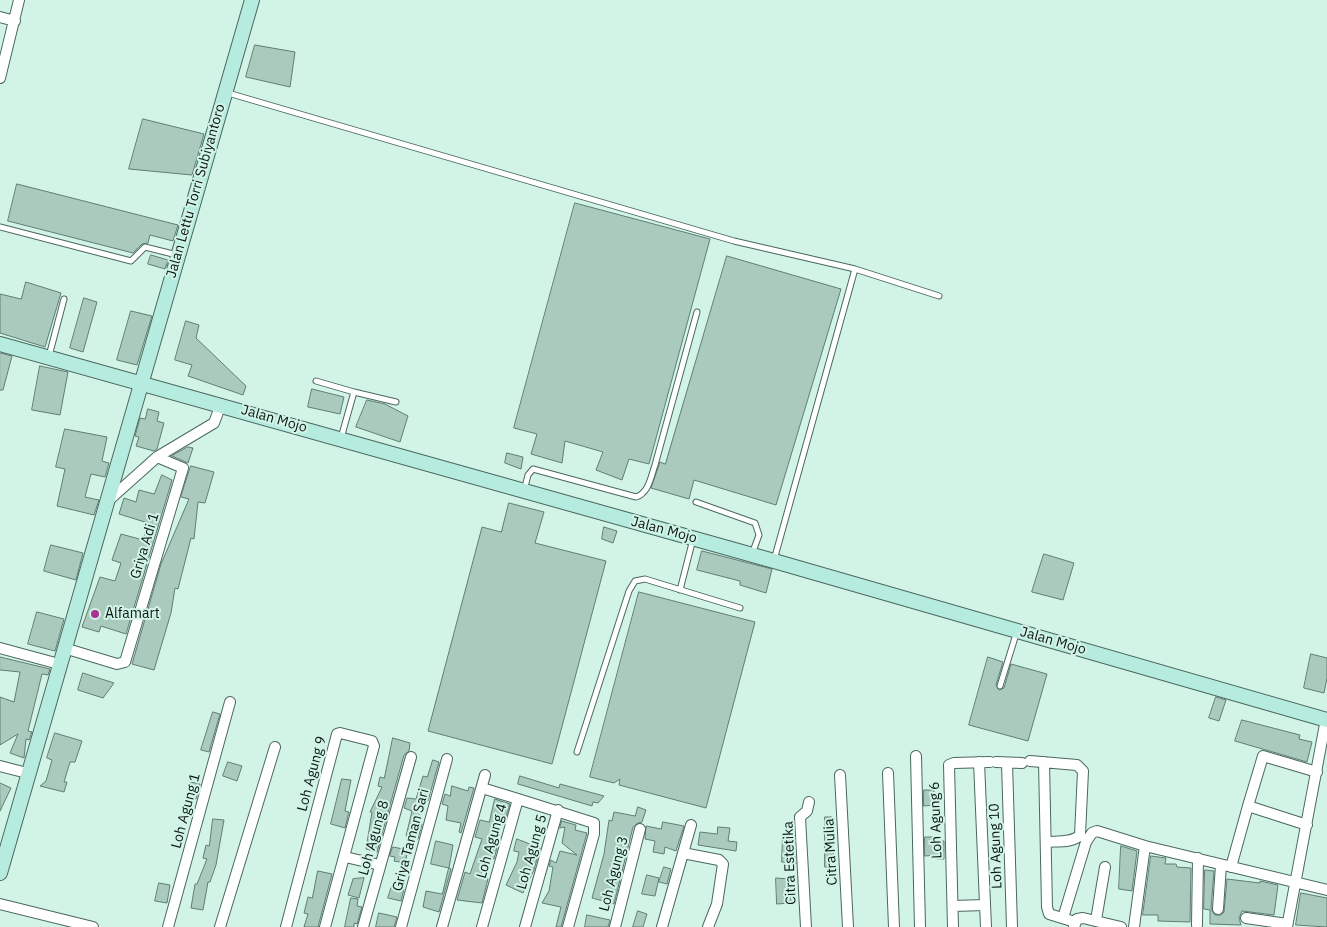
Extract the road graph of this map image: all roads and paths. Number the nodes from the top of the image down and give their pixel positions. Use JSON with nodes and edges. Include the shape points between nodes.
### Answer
{"nodes":[{"id":1,"x":19,"y":0,"type":"edge"},
{"id":2,"x":252,"y":0,"type":"edge"},
{"id":3,"x":0,"y":17,"type":"edge"},
{"id":4,"x":15,"y":21,"type":"junction"},
{"id":5,"x":0,"y":76,"type":"edge"},
{"id":6,"x":225,"y":92,"type":"junction"},
{"id":7,"x":0,"y":227,"type":"edge"},
{"id":8,"x":177,"y":255,"type":"junction"},
{"id":9,"x":855,"y":269,"type":"junction"},
{"id":10,"x":939,"y":296,"type":"dead end"},
{"id":11,"x":64,"y":299,"type":"dead end"},
{"id":12,"x":697,"y":312,"type":"dead end"},
{"id":13,"x":0,"y":344,"type":"edge"},
{"id":14,"x":49,"y":357,"type":"junction"},
{"id":15,"x":316,"y":381,"type":"dead end"},
{"id":16,"x":141,"y":382,"type":"junction"},
{"id":17,"x":354,"y":392,"type":"junction"},
{"id":18,"x":396,"y":402,"type":"dead end"},
{"id":19,"x":219,"y":410,"type":"junction"},
{"id":20,"x":341,"y":438,"type":"junction"},
{"id":21,"x":158,"y":456,"type":"junction"},
{"id":22,"x":523,"y":491,"type":"junction"},
{"id":23,"x":108,"y":501,"type":"junction"},
{"id":24,"x":696,"y":502,"type":"dead end"},
{"id":25,"x":693,"y":538,"type":"junction"},
{"id":26,"x":752,"y":555,"type":"junction"},
{"id":27,"x":774,"y":561,"type":"junction"},
{"id":28,"x":680,"y":590,"type":"junction"},
{"id":29,"x":740,"y":608,"type":"dead end"},
{"id":30,"x":1017,"y":630,"type":"junction"},
{"id":31,"x":0,"y":648,"type":"edge"},
{"id":32,"x":64,"y":648,"type":"junction"},
{"id":33,"x":59,"y":664,"type":"junction"},
{"id":34,"x":1000,"y":686,"type":"dead end"},
{"id":35,"x":230,"y":702,"type":"dead end"},
{"id":36,"x":1326,"y":720,"type":"edge"},
{"id":37,"x":274,"y":748,"type":"dead end"},
{"id":38,"x":577,"y":752,"type":"dead end"},
{"id":39,"x":916,"y":756,"type":"dead end"},
{"id":40,"x":411,"y":757,"type":"dead end"},
{"id":41,"x":447,"y":759,"type":"dead end"},
{"id":42,"x":979,"y":762,"type":"junction"},
{"id":43,"x":1044,"y":762,"type":"junction"},
{"id":44,"x":998,"y":763,"type":"junction"},
{"id":45,"x":0,"y":766,"type":"edge"},
{"id":46,"x":1317,"y":772,"type":"junction"},
{"id":47,"x":28,"y":773,"type":"junction"},
{"id":48,"x":888,"y":773,"type":"dead end"},
{"id":49,"x":840,"y":774,"type":"dead end"},
{"id":50,"x":485,"y":776,"type":"dead end"},
{"id":51,"x":482,"y":788,"type":"junction"},
{"id":52,"x":518,"y":799,"type":"junction"},
{"id":53,"x":809,"y":802,"type":"dead end"},
{"id":54,"x":1248,"y":806,"type":"junction"},
{"id":55,"x":558,"y":810,"type":"junction"},
{"id":56,"x":691,"y":825,"type":"dead end"},
{"id":57,"x":1307,"y":825,"type":"junction"},
{"id":58,"x":640,"y":828,"type":"dead end"},
{"id":59,"x":1046,"y":842,"type":"junction"},
{"id":60,"x":1145,"y":846,"type":"junction"},
{"id":61,"x":683,"y":853,"type":"junction"},
{"id":62,"x":345,"y":857,"type":"junction"},
{"id":63,"x":1198,"y":858,"type":"junction"},
{"id":64,"x":380,"y":866,"type":"junction"},
{"id":65,"x":1226,"y":866,"type":"junction"},
{"id":66,"x":1104,"y":867,"type":"dead end"},
{"id":67,"x":0,"y":870,"type":"edge"},
{"id":68,"x":1295,"y":883,"type":"junction"},
{"id":69,"x":1327,"y":890,"type":"edge"},
{"id":70,"x":0,"y":904,"type":"edge"},
{"id":71,"x":985,"y":905,"type":"junction"},
{"id":72,"x":953,"y":906,"type":"junction"},
{"id":73,"x":1218,"y":909,"type":"dead end"},
{"id":74,"x":1063,"y":918,"type":"junction"},
{"id":75,"x":1246,"y":918,"type":"dead end"},
{"id":76,"x":1096,"y":920,"type":"junction"},
{"id":77,"x":1074,"y":925,"type":"edge"},
{"id":78,"x":1197,"y":925,"type":"dead end"},
{"id":79,"x":1287,"y":926,"type":"edge"},
{"id":80,"x":93,"y":927,"type":"edge"},
{"id":81,"x":168,"y":927,"type":"edge"},
{"id":82,"x":220,"y":927,"type":"edge"},
{"id":83,"x":286,"y":927,"type":"edge"},
{"id":84,"x":325,"y":927,"type":"edge"},
{"id":85,"x":363,"y":927,"type":"edge"},
{"id":86,"x":401,"y":927,"type":"edge"},
{"id":87,"x":442,"y":927,"type":"edge"},
{"id":88,"x":482,"y":927,"type":"edge"},
{"id":89,"x":525,"y":927,"type":"edge"},
{"id":90,"x":568,"y":927,"type":"edge"},
{"id":91,"x":615,"y":927,"type":"edge"},
{"id":92,"x":662,"y":927,"type":"edge"},
{"id":93,"x":708,"y":927,"type":"edge"},
{"id":94,"x":806,"y":927,"type":"edge"},
{"id":95,"x":848,"y":927,"type":"edge"},
{"id":96,"x":894,"y":927,"type":"edge"},
{"id":97,"x":920,"y":927,"type":"edge"},
{"id":98,"x":953,"y":927,"type":"edge"},
{"id":99,"x":986,"y":927,"type":"edge"},
{"id":100,"x":1012,"y":927,"type":"edge"},
{"id":101,"x":1121,"y":927,"type":"edge"},
{"id":102,"x":1134,"y":927,"type":"edge"}],
"edges":[{"from":1,"to":4,"type":"street"},
{"from":2,"to":6,"type":"street","name":"Jalan Lettu Torri Subiyantoro"},
{"from":3,"to":4,"type":"street"},
{"from":4,"to":5,"type":"street"},
{"from":6,"to":8,"type":"street","name":"Jalan Lettu Torri Subiyantoro"},
{"from":6,"to":9,"type":"lane","via":[[734,241]]},
{"from":7,"to":8,"type":"lane","via":[[131,262],[145,247]]},
{"from":8,"to":16,"type":"street","name":"Jalan Lettu Torri Subiyantoro"},
{"from":9,"to":10,"type":"lane"},
{"from":9,"to":27,"type":"lane"},
{"from":11,"to":14,"type":"lane"},
{"from":12,"to":22,"type":"lane","via":[[655,465],[642,495],[636,497],[533,469]]},
{"from":13,"to":14,"type":"street","name":"Jalan Mojo"},
{"from":14,"to":16,"type":"street","name":"Jalan Mojo"},
{"from":15,"to":17,"type":"lane"},
{"from":16,"to":19,"type":"street","name":"Jalan Mojo"},
{"from":16,"to":23,"type":"street","name":"Jalan Lettu Torri Subiyantoro"},
{"from":17,"to":18,"type":"lane"},
{"from":17,"to":20,"type":"lane"},
{"from":19,"to":20,"type":"street","name":"Jalan Mojo"},
{"from":19,"to":21,"type":"street","via":[[214,423]]},
{"from":20,"to":22,"type":"street","name":"Jalan Mojo"},
{"from":21,"to":23,"type":"street"},
{"from":21,"to":32,"type":"street","name":"Griya Adi 1","via":[[183,468],[125,662],[118,664]]},
{"from":22,"to":25,"type":"street","name":"Jalan Mojo"},
{"from":23,"to":32,"type":"street","name":"Jalan Lettu Torri Subiyantoro"},
{"from":24,"to":26,"type":"lane","via":[[755,523],[760,535]]},
{"from":25,"to":26,"type":"street","name":"Jalan Mojo"},
{"from":25,"to":28,"type":"lane"},
{"from":26,"to":27,"type":"street","name":"Jalan Mojo"},
{"from":27,"to":30,"type":"street","name":"Jalan Mojo"},
{"from":28,"to":29,"type":"lane"},
{"from":28,"to":38,"type":"lane","via":[[645,579],[632,585]]},
{"from":30,"to":34,"type":"lane"},
{"from":30,"to":36,"type":"street","name":"Jalan Mojo"},
{"from":31,"to":33,"type":"street"},
{"from":32,"to":33,"type":"street","name":"Jalan Lettu Torri Subiyantoro"},
{"from":33,"to":47,"type":"street","name":"Jalan Lettu Torri Subiyantoro"},
{"from":35,"to":81,"type":"street","name":"Loh Agung 1"},
{"from":36,"to":46,"type":"street"},
{"from":37,"to":82,"type":"street"},
{"from":39,"to":97,"type":"street"},
{"from":40,"to":64,"type":"street","name":"Loh Agung 8"},
{"from":41,"to":86,"type":"street","name":"Griya Taman Sari"},
{"from":42,"to":44,"type":"street","name":"Loh Agung 6"},
{"from":42,"to":71,"type":"street"},
{"from":42,"to":72,"type":"street","name":"Loh Agung 6","via":[[949,765]]},
{"from":43,"to":44,"type":"street","name":"Loh Agung 6"},
{"from":43,"to":59,"type":"street"},
{"from":43,"to":59,"type":"street","name":"Loh Agung 6","via":[[1077,765],[1083,771],[1080,835],[1076,839]]},
{"from":44,"to":100,"type":"street","name":"Loh Agung 10"},
{"from":45,"to":47,"type":"street"},
{"from":46,"to":54,"type":"street","via":[[1263,756]]},
{"from":46,"to":57,"type":"street"},
{"from":47,"to":67,"type":"street","name":"Jalan Lettu Torri Subiyantoro"},
{"from":48,"to":96,"type":"street"},
{"from":49,"to":95,"type":"street","name":"Citra Mulia"},
{"from":50,"to":51,"type":"street","name":"Loh Agung 4"},
{"from":51,"to":52,"type":"street","name":"Loh Agung 4"},
{"from":51,"to":87,"type":"street","name":"Loh Agung 4"},
{"from":52,"to":55,"type":"street"},
{"from":52,"to":88,"type":"street","name":"Loh Agung 4"},
{"from":53,"to":94,"type":"street","name":"Citra Estetika","via":[[807,811],[800,817]]},
{"from":54,"to":57,"type":"street"},
{"from":54,"to":65,"type":"street"},
{"from":55,"to":89,"type":"street","name":"Loh Agung 5"},
{"from":55,"to":90,"type":"street","name":"Loh Agung 5","via":[[591,821],[595,826]]},
{"from":56,"to":61,"type":"street"},
{"from":57,"to":68,"type":"street"},
{"from":58,"to":91,"type":"street","name":"Loh Agung 3"},
{"from":59,"to":74,"type":"street","via":[[1048,914]]},
{"from":60,"to":63,"type":"street"},
{"from":60,"to":74,"type":"street","via":[[1100,832],[1092,833],[1086,842]]},
{"from":60,"to":102,"type":"street"},
{"from":61,"to":92,"type":"street"},
{"from":61,"to":93,"type":"street","via":[[716,859],[723,864],[717,904]]},
{"from":62,"to":64,"type":"street"},
{"from":62,"to":83,"type":"street","name":"Loh Agung 9","via":[[374,744],[372,740],[340,733],[337,734]]},
{"from":62,"to":84,"type":"street","name":"Loh Agung 9"},
{"from":63,"to":65,"type":"street"},
{"from":63,"to":78,"type":"street"},
{"from":64,"to":85,"type":"street","name":"Loh Agung 8"},
{"from":65,"to":68,"type":"street"},
{"from":65,"to":73,"type":"street"},
{"from":66,"to":76,"type":"street"},
{"from":68,"to":69,"type":"street"},
{"from":68,"to":79,"type":"street"},
{"from":70,"to":80,"type":"street"},
{"from":71,"to":72,"type":"street"},
{"from":71,"to":99,"type":"street"},
{"from":72,"to":98,"type":"street","name":"Loh Agung 6"},
{"from":74,"to":77,"type":"street"},
{"from":75,"to":79,"type":"street"},
{"from":76,"to":77,"type":"street","via":[[1077,919]]},
{"from":76,"to":101,"type":"street"}]}
